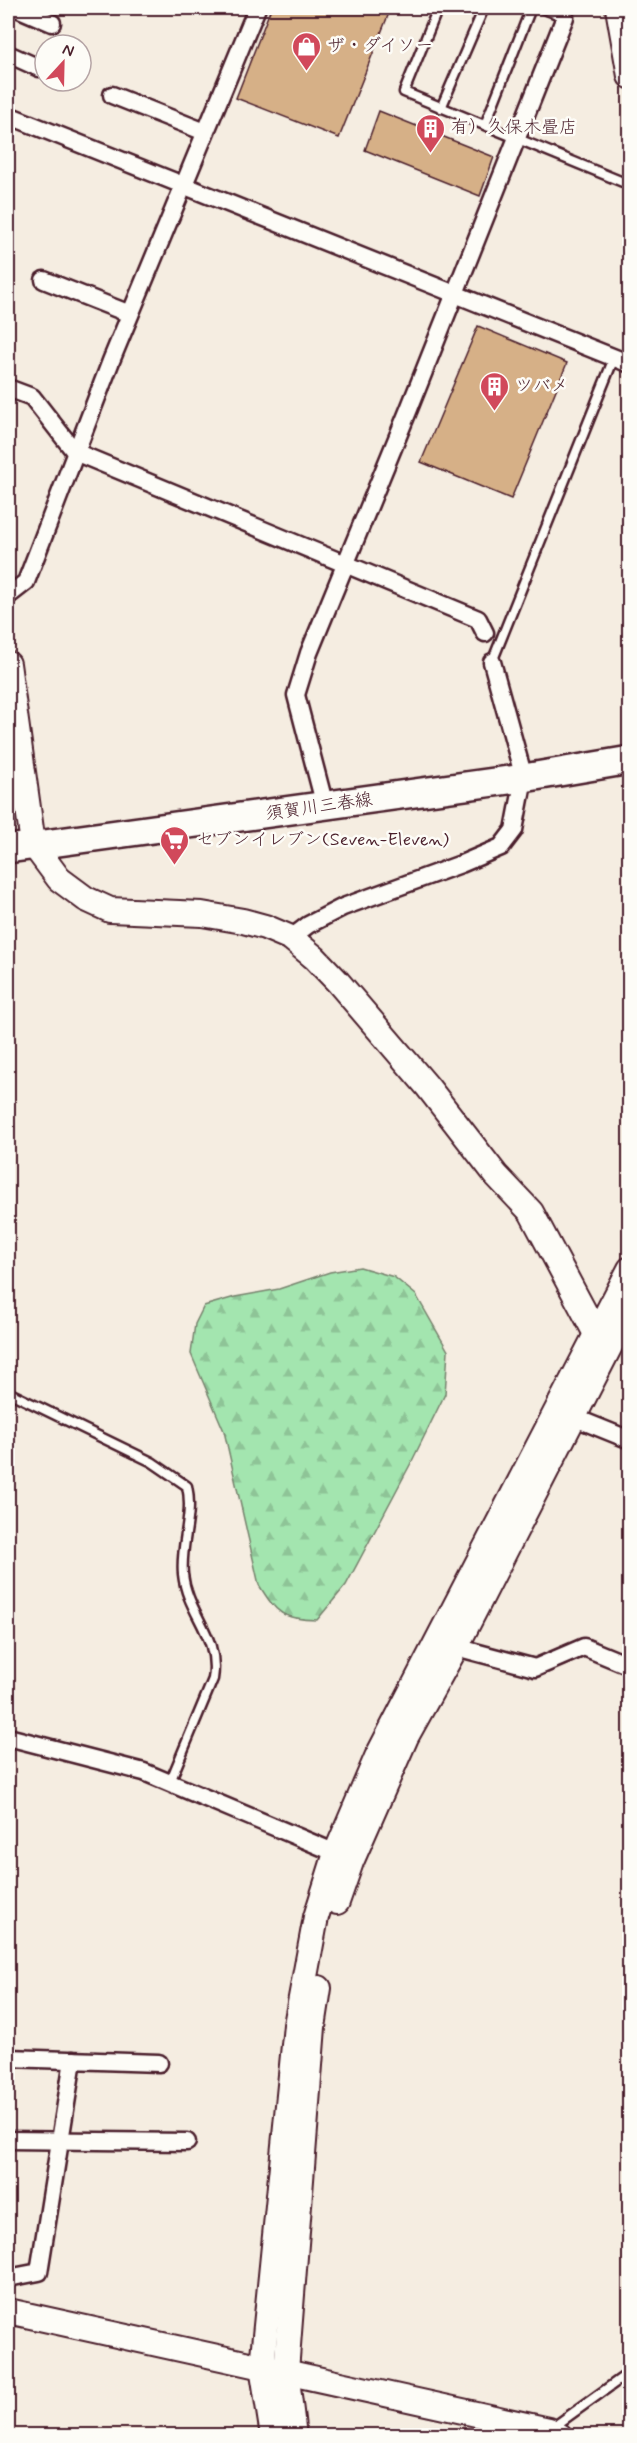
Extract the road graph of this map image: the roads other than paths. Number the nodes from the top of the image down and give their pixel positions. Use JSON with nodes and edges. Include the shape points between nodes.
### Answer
{"nodes":[{"id":1,"x":17,"y":8,"type":"edge"},
{"id":2,"x":256,"y":8,"type":"edge"},
{"id":3,"x":438,"y":8,"type":"edge"},
{"id":4,"x":484,"y":8,"type":"edge"},
{"id":5,"x":531,"y":8,"type":"edge"},
{"id":6,"x":541,"y":8,"type":"edge"},
{"id":7,"x":618,"y":8,"type":"edge"},
{"id":8,"x":565,"y":17,"type":"joint"},
{"id":9,"x":52,"y":23,"type":"dead end"},
{"id":10,"x":8,"y":54,"type":"edge"},
{"id":11,"x":33,"y":65,"type":"edge"},
{"id":12,"x":630,"y":76,"type":"edge"},
{"id":13,"x":112,"y":96,"type":"dead end"},
{"id":14,"x":441,"y":108,"type":"junction"},
{"id":15,"x":8,"y":115,"type":"edge"},
{"id":16,"x":485,"y":125,"type":"junction"},
{"id":17,"x":205,"y":132,"type":"junction"},
{"id":18,"x":517,"y":138,"type":"junction"},
{"id":19,"x":630,"y":185,"type":"edge"},
{"id":20,"x":183,"y":186,"type":"junction"},
{"id":21,"x":44,"y":280,"type":"dead end"},
{"id":22,"x":455,"y":294,"type":"junction"},
{"id":23,"x":130,"y":314,"type":"junction"},
{"id":24,"x":622,"y":361,"type":"edge"},
{"id":25,"x":8,"y":388,"type":"edge"},
{"id":26,"x":75,"y":452,"type":"junction"},
{"id":27,"x":345,"y":565,"type":"junction"},
{"id":28,"x":8,"y":596,"type":"edge"},
{"id":29,"x":485,"y":633,"type":"dead end"},
{"id":30,"x":492,"y":662,"type":"joint"},
{"id":31,"x":8,"y":664,"type":"edge"},
{"id":32,"x":630,"y":760,"type":"edge"},
{"id":33,"x":14,"y":763,"type":"edge"},
{"id":34,"x":524,"y":778,"type":"junction"},
{"id":35,"x":325,"y":806,"type":"junction"},
{"id":36,"x":20,"y":847,"type":"edge"},
{"id":37,"x":291,"y":938,"type":"junction"},
{"id":38,"x":630,"y":1269,"type":"edge"},
{"id":39,"x":630,"y":1307,"type":"edge"},
{"id":40,"x":603,"y":1340,"type":"junction"},
{"id":41,"x":8,"y":1392,"type":"edge"},
{"id":42,"x":573,"y":1417,"type":"junction"},
{"id":43,"x":630,"y":1440,"type":"edge"},
{"id":44,"x":456,"y":1647,"type":"junction"},
{"id":45,"x":630,"y":1666,"type":"edge"},
{"id":46,"x":8,"y":1737,"type":"edge"},
{"id":47,"x":170,"y":1782,"type":"junction"},
{"id":48,"x":336,"y":1852,"type":"junction"},
{"id":49,"x":8,"y":2058,"type":"edge"},
{"id":50,"x":73,"y":2060,"type":"junction"},
{"id":51,"x":159,"y":2063,"type":"dead end"},
{"id":52,"x":8,"y":2140,"type":"edge"},
{"id":53,"x":59,"y":2140,"type":"junction"},
{"id":54,"x":187,"y":2142,"type":"dead end"},
{"id":55,"x":8,"y":2278,"type":"edge"},
{"id":56,"x":8,"y":2311,"type":"edge"},
{"id":57,"x":262,"y":2366,"type":"junction"},
{"id":58,"x":286,"y":2371,"type":"junction"},
{"id":59,"x":630,"y":2372,"type":"edge"},
{"id":60,"x":554,"y":2433,"type":"edge"},
{"id":61,"x":273,"y":2436,"type":"edge"},
{"id":62,"x":294,"y":2436,"type":"edge"}],
"edges":[{"from":1,"to":9,"type":"street"},
{"from":2,"to":17,"type":"street"},
{"from":3,"to":14,"type":"lane","via":[[404,92]]},
{"from":4,"to":14,"type":"lane"},
{"from":5,"to":16,"type":"lane"},
{"from":6,"to":8,"type":"lane"},
{"from":7,"to":12,"type":"street"},
{"from":8,"to":18,"type":"street"},
{"from":10,"to":11,"type":"street"},
{"from":13,"to":17,"type":"street"},
{"from":14,"to":16,"type":"lane"},
{"from":15,"to":20,"type":"street"},
{"from":16,"to":18,"type":"lane"},
{"from":17,"to":20,"type":"street"},
{"from":18,"to":19,"type":"lane"},
{"from":18,"to":22,"type":"street"},
{"from":20,"to":22,"type":"street"},
{"from":20,"to":23,"type":"street"},
{"from":21,"to":23,"type":"street"},
{"from":22,"to":24,"type":"street"},
{"from":22,"to":27,"type":"street"},
{"from":23,"to":26,"type":"street"},
{"from":24,"to":30,"type":"lane"},
{"from":25,"to":26,"type":"street","via":[[32,397]]},
{"from":26,"to":27,"type":"street"},
{"from":26,"to":28,"type":"street","via":[[26,582]]},
{"from":27,"to":29,"type":"street","via":[[478,619]]},
{"from":27,"to":35,"type":"street","via":[[309,652],[296,695]]},
{"from":30,"to":34,"type":"street"},
{"from":31,"to":33,"type":"street"},
{"from":32,"to":34,"type":"main road","name":"須賀川三春線"},
{"from":33,"to":36,"type":"street"},
{"from":34,"to":35,"type":"main road","name":"須賀川三春線"},
{"from":34,"to":37,"type":"street","via":[[514,830],[501,847],[343,908],[308,924]]},
{"from":35,"to":36,"type":"main road","name":"須賀川三春線"},
{"from":36,"to":37,"type":"street","via":[[86,899],[110,910],[202,914],[266,927]]},
{"from":37,"to":40,"type":"street","via":[[338,982],[496,1175],[531,1212]]},
{"from":38,"to":40,"type":"street"},
{"from":39,"to":40,"type":"street"},
{"from":40,"to":42,"type":"street"},
{"from":40,"to":48,"type":"street","via":[[377,1757]]},
{"from":41,"to":47,"type":"lane","via":[[152,1462],[187,1486],[190,1498],[182,1572],[211,1644],[215,1666]]},
{"from":42,"to":43,"type":"street"},
{"from":42,"to":44,"type":"street"},
{"from":44,"to":45,"type":"street","via":[[535,1668],[584,1647]]},
{"from":44,"to":58,"type":"street","via":[[406,1737],[351,1862],[330,1922],[313,2027]]},
{"from":46,"to":47,"type":"street"},
{"from":47,"to":48,"type":"street"},
{"from":48,"to":57,"type":"street","via":[[316,1917],[296,2025]]},
{"from":49,"to":50,"type":"street"},
{"from":50,"to":51,"type":"street"},
{"from":50,"to":53,"type":"street"},
{"from":52,"to":53,"type":"street"},
{"from":53,"to":54,"type":"street"},
{"from":53,"to":55,"type":"street","via":[[39,2272]]},
{"from":56,"to":57,"type":"street"},
{"from":57,"to":58,"type":"street"},
{"from":57,"to":61,"type":"street"},
{"from":58,"to":60,"type":"street"},
{"from":58,"to":62,"type":"street"},
{"from":59,"to":60,"type":"lane"}]}
